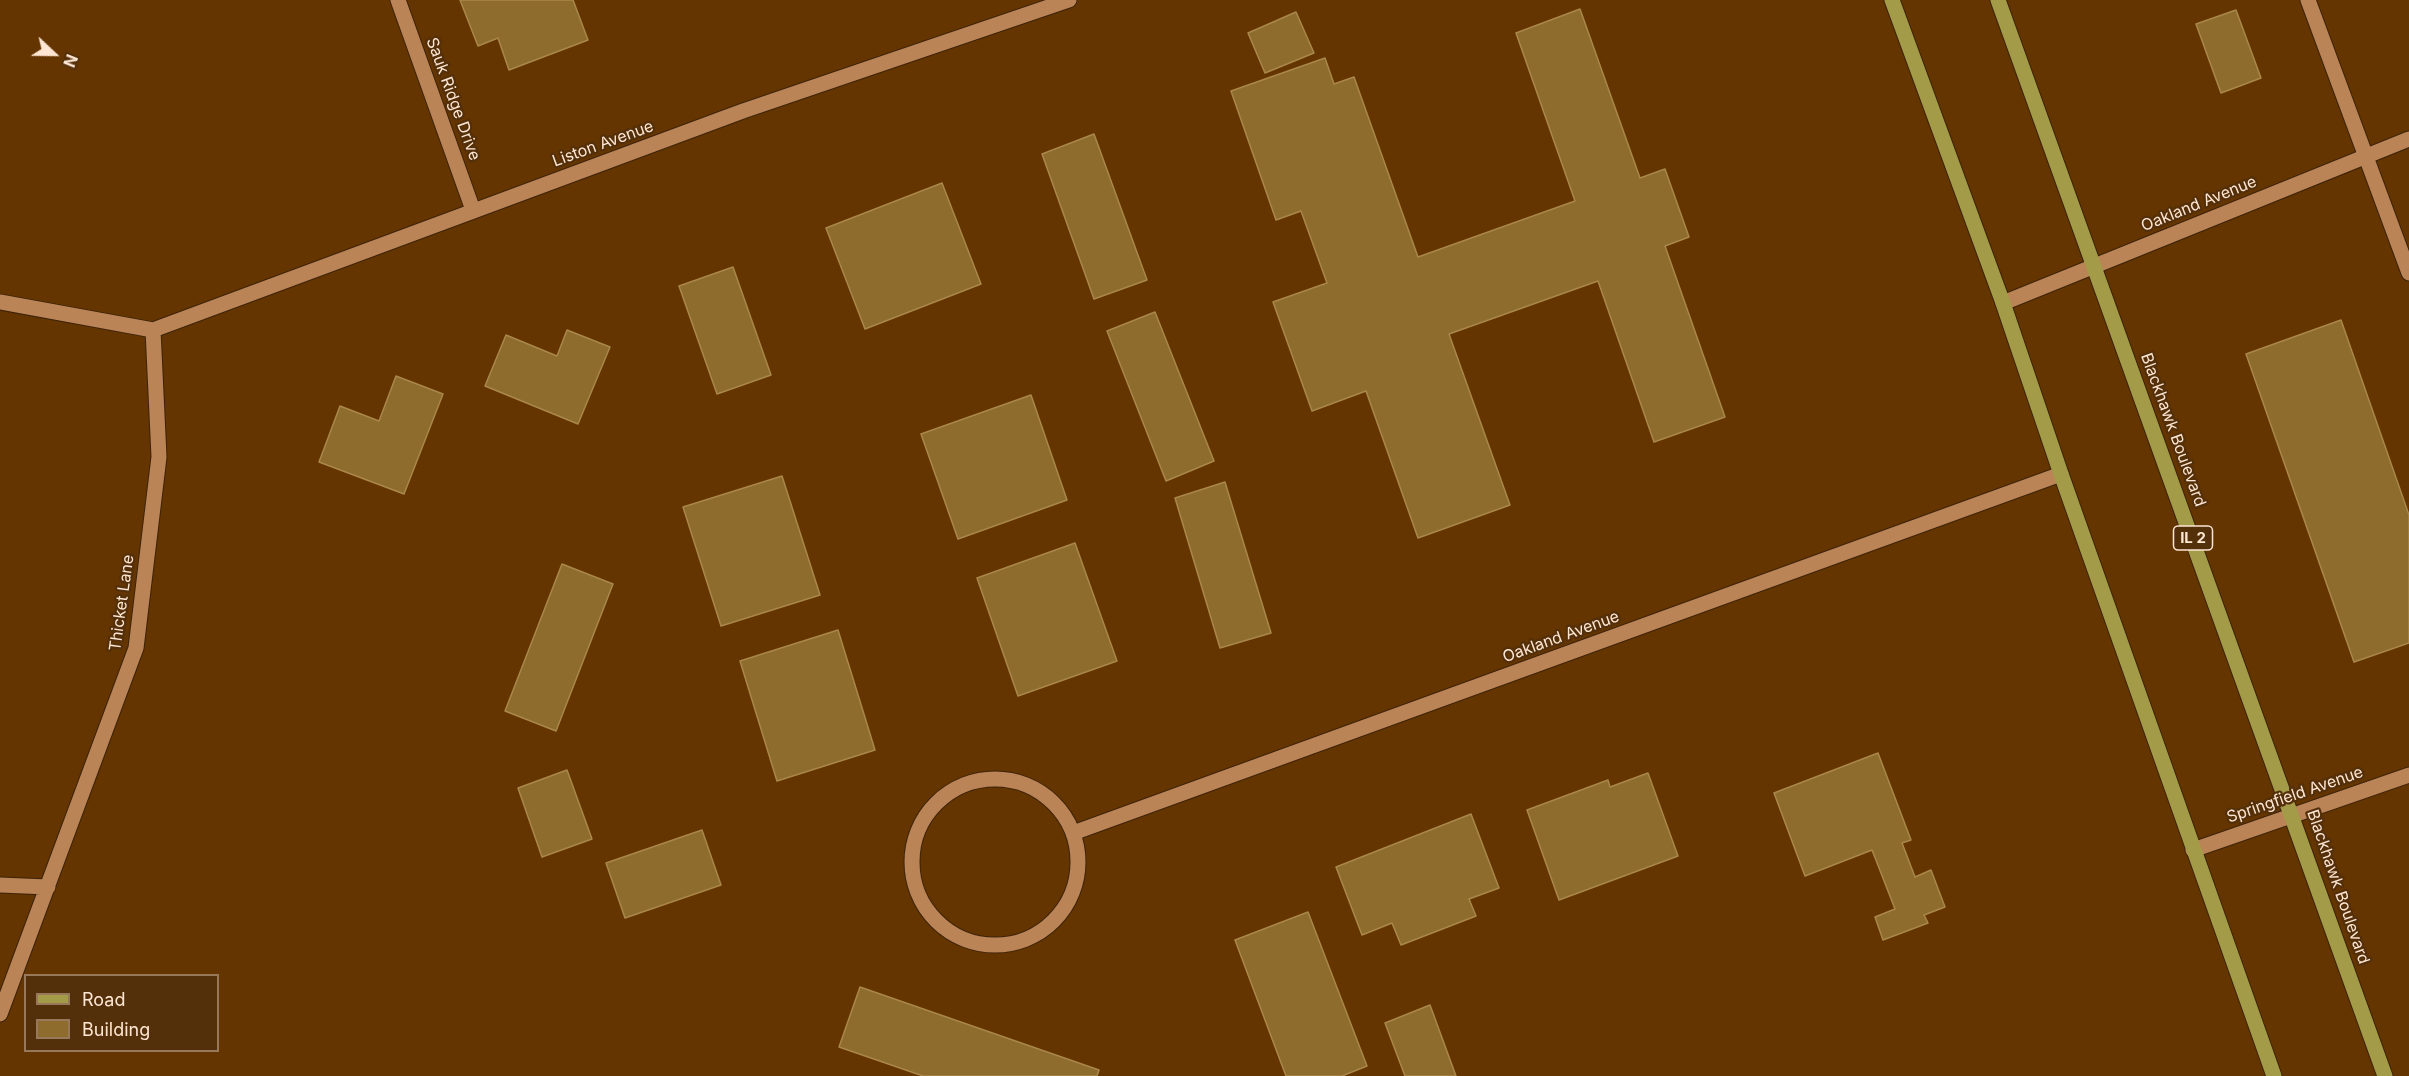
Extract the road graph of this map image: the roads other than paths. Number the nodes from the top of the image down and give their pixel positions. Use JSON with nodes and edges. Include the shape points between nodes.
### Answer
{"nodes":[{"id":1,"x":398,"y":0,"type":"edge"},
{"id":2,"x":1069,"y":0,"type":"edge"},
{"id":3,"x":1892,"y":0,"type":"edge"},
{"id":4,"x":1998,"y":0,"type":"edge"},
{"id":5,"x":2308,"y":0,"type":"edge"},
{"id":6,"x":2409,"y":139,"type":"edge"},
{"id":7,"x":2366,"y":157,"type":"junction"},
{"id":8,"x":473,"y":210,"type":"junction"},
{"id":9,"x":2094,"y":265,"type":"junction"},
{"id":10,"x":2409,"y":273,"type":"edge"},
{"id":11,"x":0,"y":302,"type":"edge"},
{"id":12,"x":2003,"y":303,"type":"junction"},
{"id":13,"x":153,"y":330,"type":"junction"},
{"id":14,"x":2061,"y":474,"type":"junction"},
{"id":15,"x":2409,"y":775,"type":"edge"},
{"id":16,"x":2293,"y":815,"type":"junction"},
{"id":17,"x":1073,"y":833,"type":"junction"},
{"id":18,"x":2193,"y":850,"type":"junction"},
{"id":19,"x":0,"y":885,"type":"edge"},
{"id":20,"x":48,"y":887,"type":"junction"},
{"id":21,"x":0,"y":1014,"type":"edge"},
{"id":22,"x":2274,"y":1076,"type":"edge"},
{"id":23,"x":2385,"y":1076,"type":"edge"}],
"edges":[{"from":1,"to":8,"type":"street","name":"Sauk Ridge Drive"},
{"from":2,"to":8,"type":"street","name":"Liston Avenue","via":[[743,111]]},
{"from":3,"to":12,"type":"main road"},
{"from":4,"to":9,"type":"main road","name":"Blackhawk Boulevard","number":"IL 2"},
{"from":5,"to":7,"type":"street"},
{"from":6,"to":7,"type":"street","name":"Oakland Avenue"},
{"from":7,"to":9,"type":"street","name":"Oakland Avenue"},
{"from":7,"to":10,"type":"street"},
{"from":8,"to":13,"type":"street","name":"Liston Avenue"},
{"from":9,"to":12,"type":"street","name":"Oakland Avenue"},
{"from":9,"to":16,"type":"main road","name":"Blackhawk Boulevard","number":"IL 2"},
{"from":11,"to":13,"type":"street"},
{"from":12,"to":14,"type":"main road"},
{"from":13,"to":20,"type":"street","name":"Thicket Lane","via":[[159,457],[136,648]]},
{"from":14,"to":17,"type":"street","name":"Oakland Avenue"},
{"from":14,"to":18,"type":"main road"},
{"from":15,"to":16,"type":"street","name":"Springfield Avenue"},
{"from":16,"to":18,"type":"street","name":"Springfield Avenue"},
{"from":16,"to":23,"type":"main road","name":"Blackhawk Boulevard","number":"IL 2"},
{"from":17,"to":17,"type":"street","via":[[1078,872],[1071,898],[1055,922],[1032,938],[1005,946],[978,945],[952,935],[931,918],[917,894],[911,867],[914,840],[926,815],[945,795],[969,782],[996,778],[1024,783],[1048,797]]},
{"from":18,"to":22,"type":"main road"},
{"from":19,"to":20,"type":"street"},
{"from":20,"to":21,"type":"street","name":"Thicket Lane"}]}
